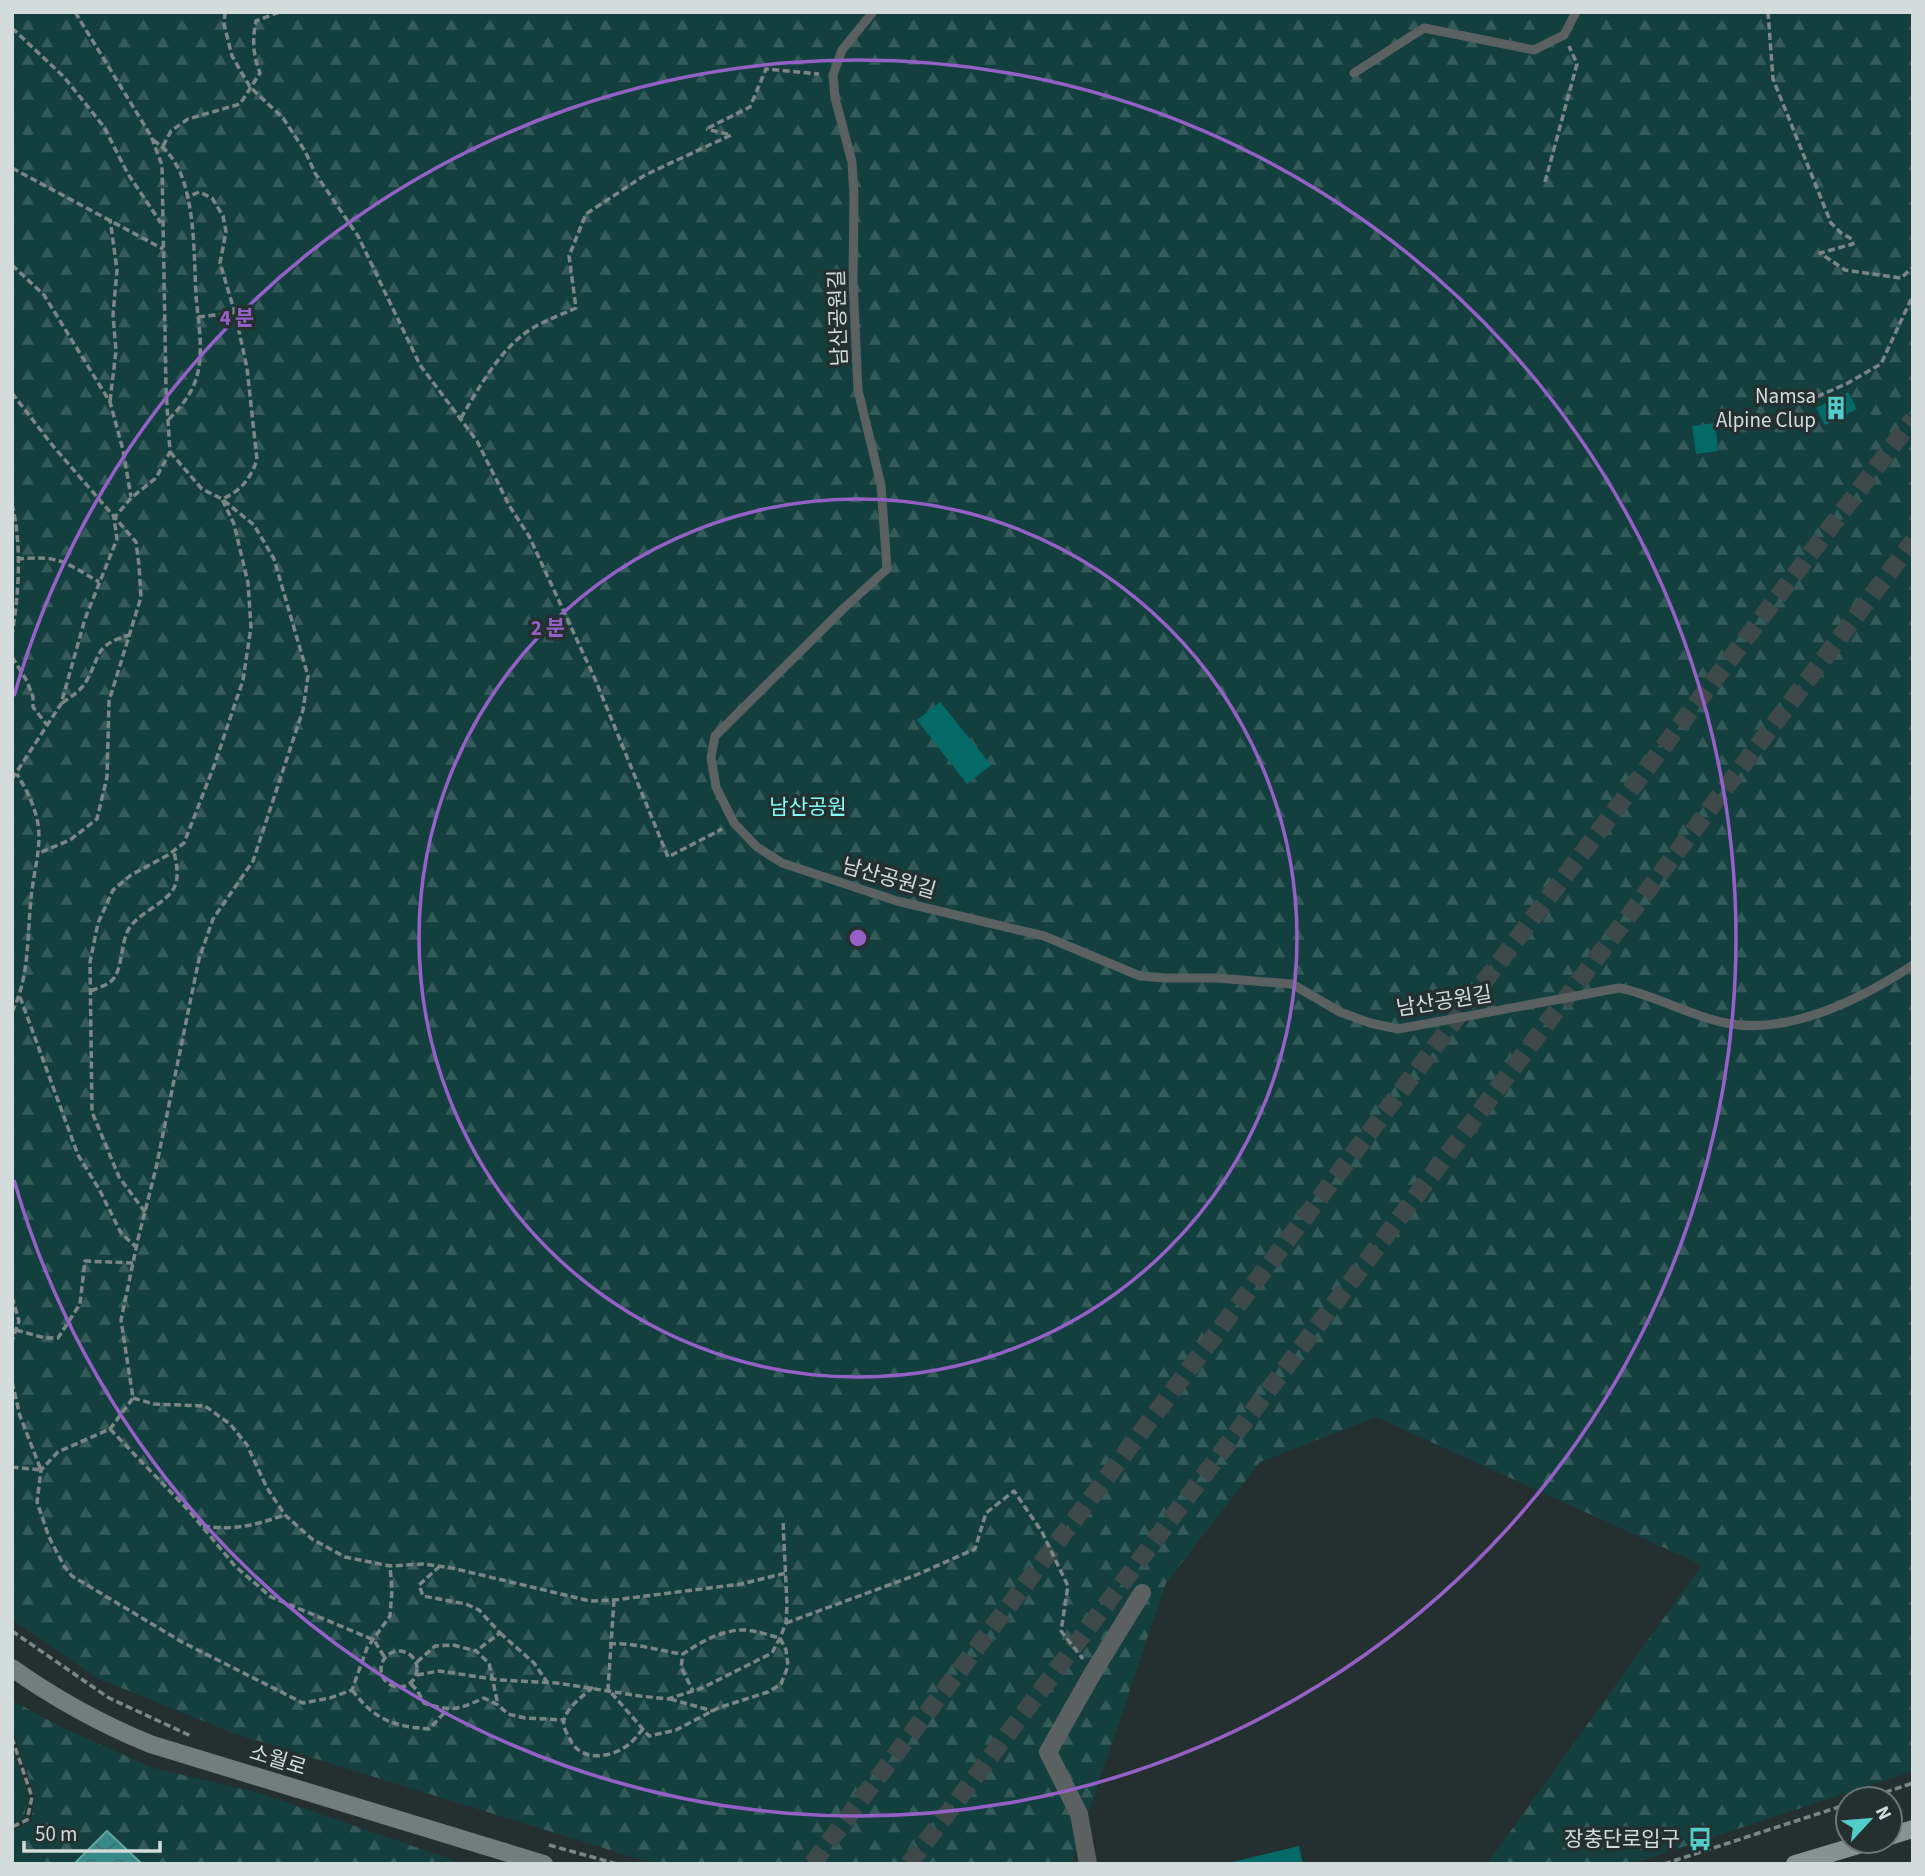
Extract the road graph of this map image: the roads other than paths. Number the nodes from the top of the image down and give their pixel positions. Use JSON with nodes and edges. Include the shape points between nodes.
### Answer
{"nodes":[{"id":1,"x":873,"y":12,"type":"edge"},
{"id":2,"x":1576,"y":12,"type":"edge"},
{"id":3,"x":1354,"y":73,"type":"dead end"},
{"id":4,"x":1913,"y":965,"type":"edge"},
{"id":5,"x":1142,"y":1593,"type":"dead end"},
{"id":6,"x":12,"y":1668,"type":"edge"},
{"id":7,"x":1834,"y":1852,"type":"edge"},
{"id":8,"x":544,"y":1864,"type":"edge"},
{"id":9,"x":1088,"y":1864,"type":"edge"},
{"id":10,"x":1795,"y":1864,"type":"edge"}],
"edges":[{"from":1,"to":4,"type":"lane","name":"남산공원길","via":[[842,50],[833,75],[852,162],[858,390],[881,485],[887,569],[715,736],[711,757],[716,787],[734,822],[757,847],[782,863],[897,901],[1044,936],[1140,976],[1292,984],[1340,1012],[1398,1029],[1619,988],[1729,1024],[1765,1025],[1848,1003]]},
{"from":2,"to":3,"type":"lane","via":[[1564,34],[1534,50],[1424,28]]},
{"from":5,"to":9,"type":"street","via":[[1048,1752],[1079,1814]]},
{"from":6,"to":8,"type":"main road","name":"소월로","via":[[104,1725],[150,1744]]},
{"from":7,"to":10,"type":"main road"}]}
